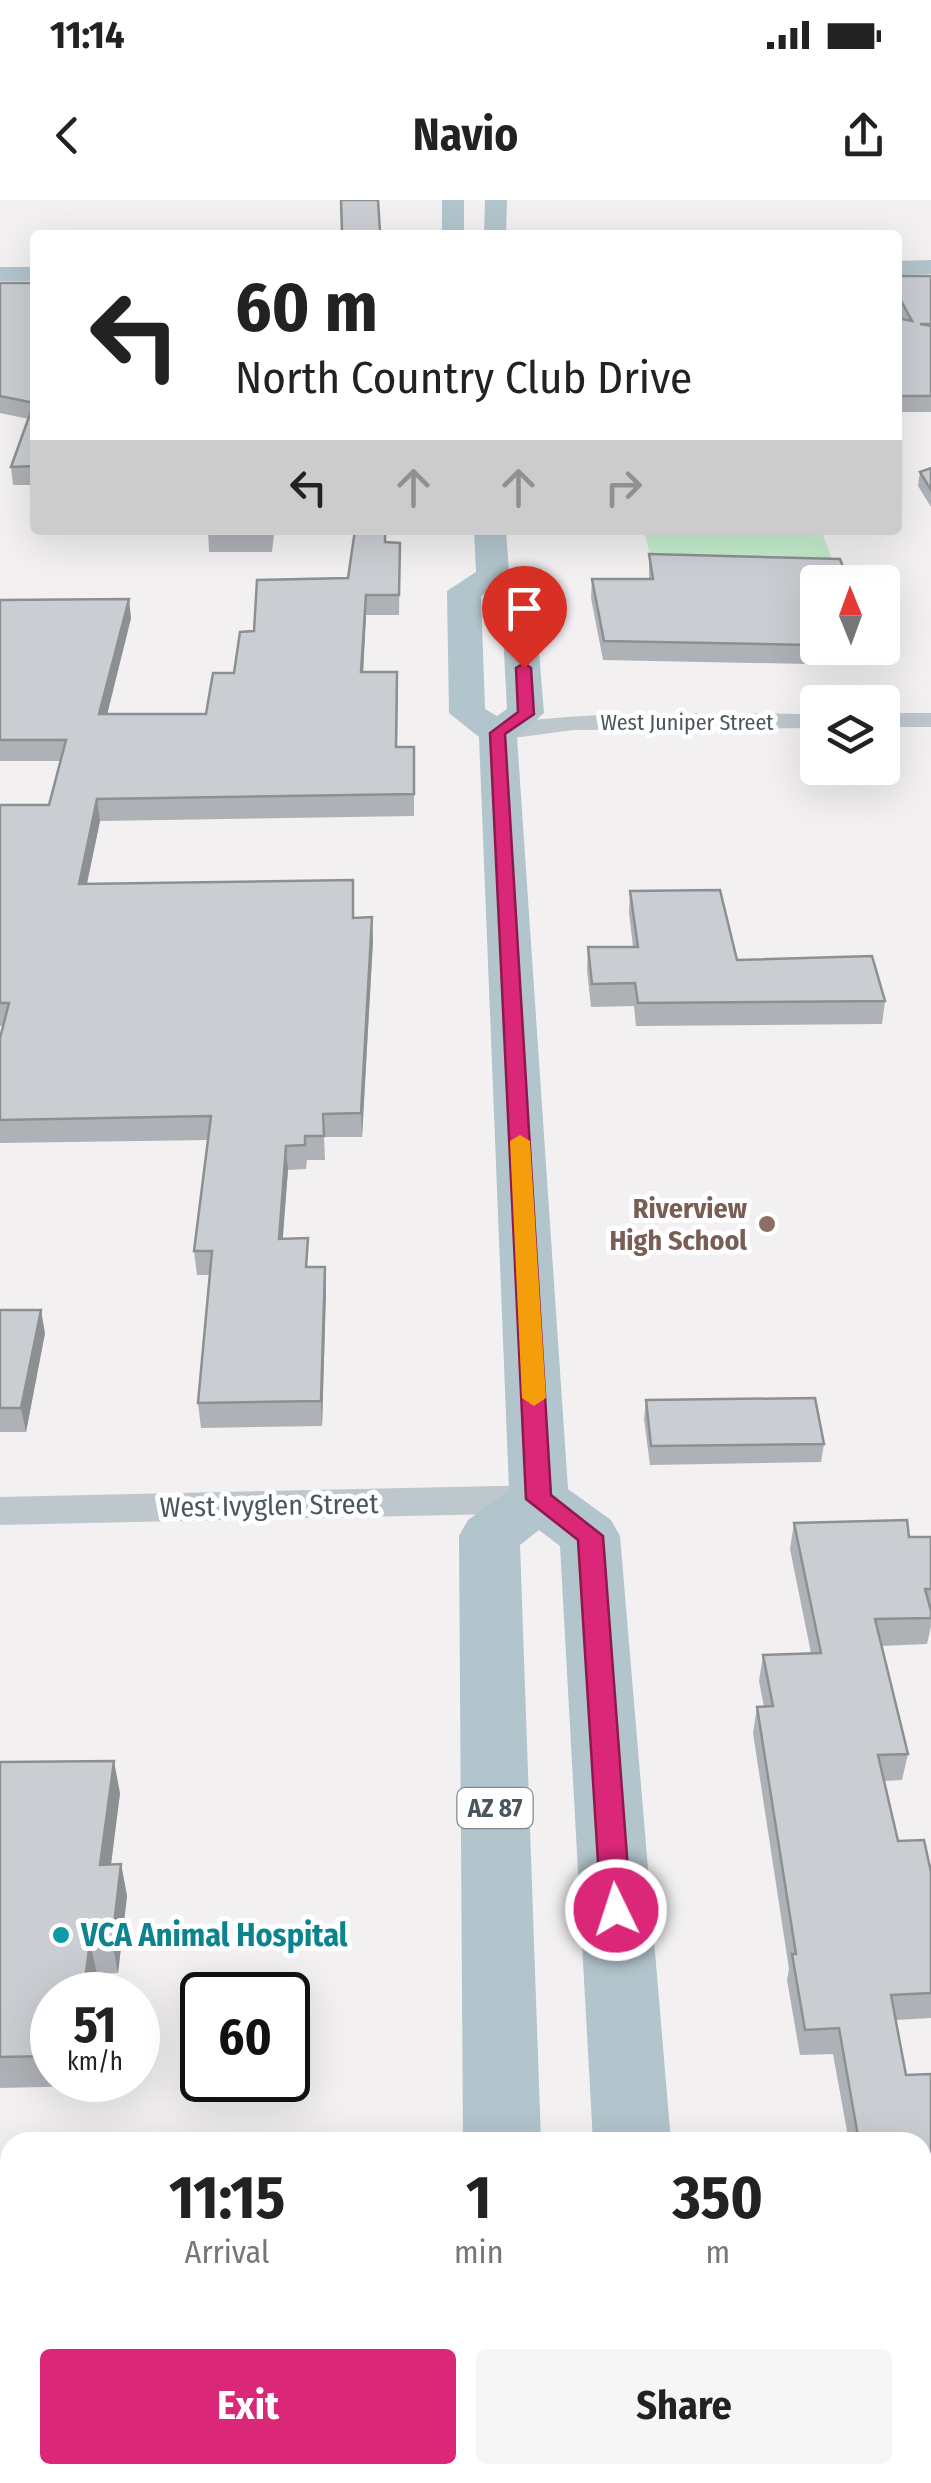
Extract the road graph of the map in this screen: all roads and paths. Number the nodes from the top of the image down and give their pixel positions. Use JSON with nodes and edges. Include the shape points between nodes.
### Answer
{"nodes":[{"id":1,"x":454,"y":200,"type":"edge"},
{"id":2,"x":496,"y":200,"type":"edge"},
{"id":3,"x":453,"y":230,"type":"edge"},
{"id":4,"x":495,"y":230,"type":"edge"},
{"id":5,"x":902,"y":268,"type":"edge"},
{"id":6,"x":931,"y":268,"type":"edge"},
{"id":7,"x":0,"y":274,"type":"edge"},
{"id":8,"x":30,"y":274,"type":"edge"},
{"id":9,"x":490,"y":535,"type":"edge"},
{"id":10,"x":493,"y":577,"type":"junction"},
{"id":11,"x":900,"y":720,"type":"edge"},
{"id":12,"x":931,"y":720,"type":"edge"},
{"id":13,"x":800,"y":721,"type":"edge"},
{"id":14,"x":498,"y":733,"type":"junction"},
{"id":15,"x":539,"y":1499,"type":"junction"},
{"id":16,"x":0,"y":1510,"type":"edge"},
{"id":17,"x":502,"y":2132,"type":"edge"},
{"id":18,"x":631,"y":2132,"type":"edge"}],
"edges":[{"from":1,"to":3,"type":"main road"},
{"from":2,"to":4,"type":"main road"},
{"from":5,"to":6,"type":"main road"},
{"from":7,"to":8,"type":"main road"},
{"from":9,"to":10,"type":"main road"},
{"from":10,"to":14,"type":"main road","via":[[518,591],[526,714]]},
{"from":10,"to":14,"type":"main road","via":[[464,591],[466,714]]},
{"from":11,"to":12,"type":"street"},
{"from":13,"to":14,"type":"street","name":"West Juniper Street","via":[[573,723]]},
{"from":14,"to":15,"type":"main road"},
{"from":15,"to":16,"type":"street","name":"West Ivyglen Street"},
{"from":15,"to":17,"type":"main road","number":"AZ 87","via":[[489,1536]]},
{"from":15,"to":18,"type":"main road","via":[[590,1536]]}]}
